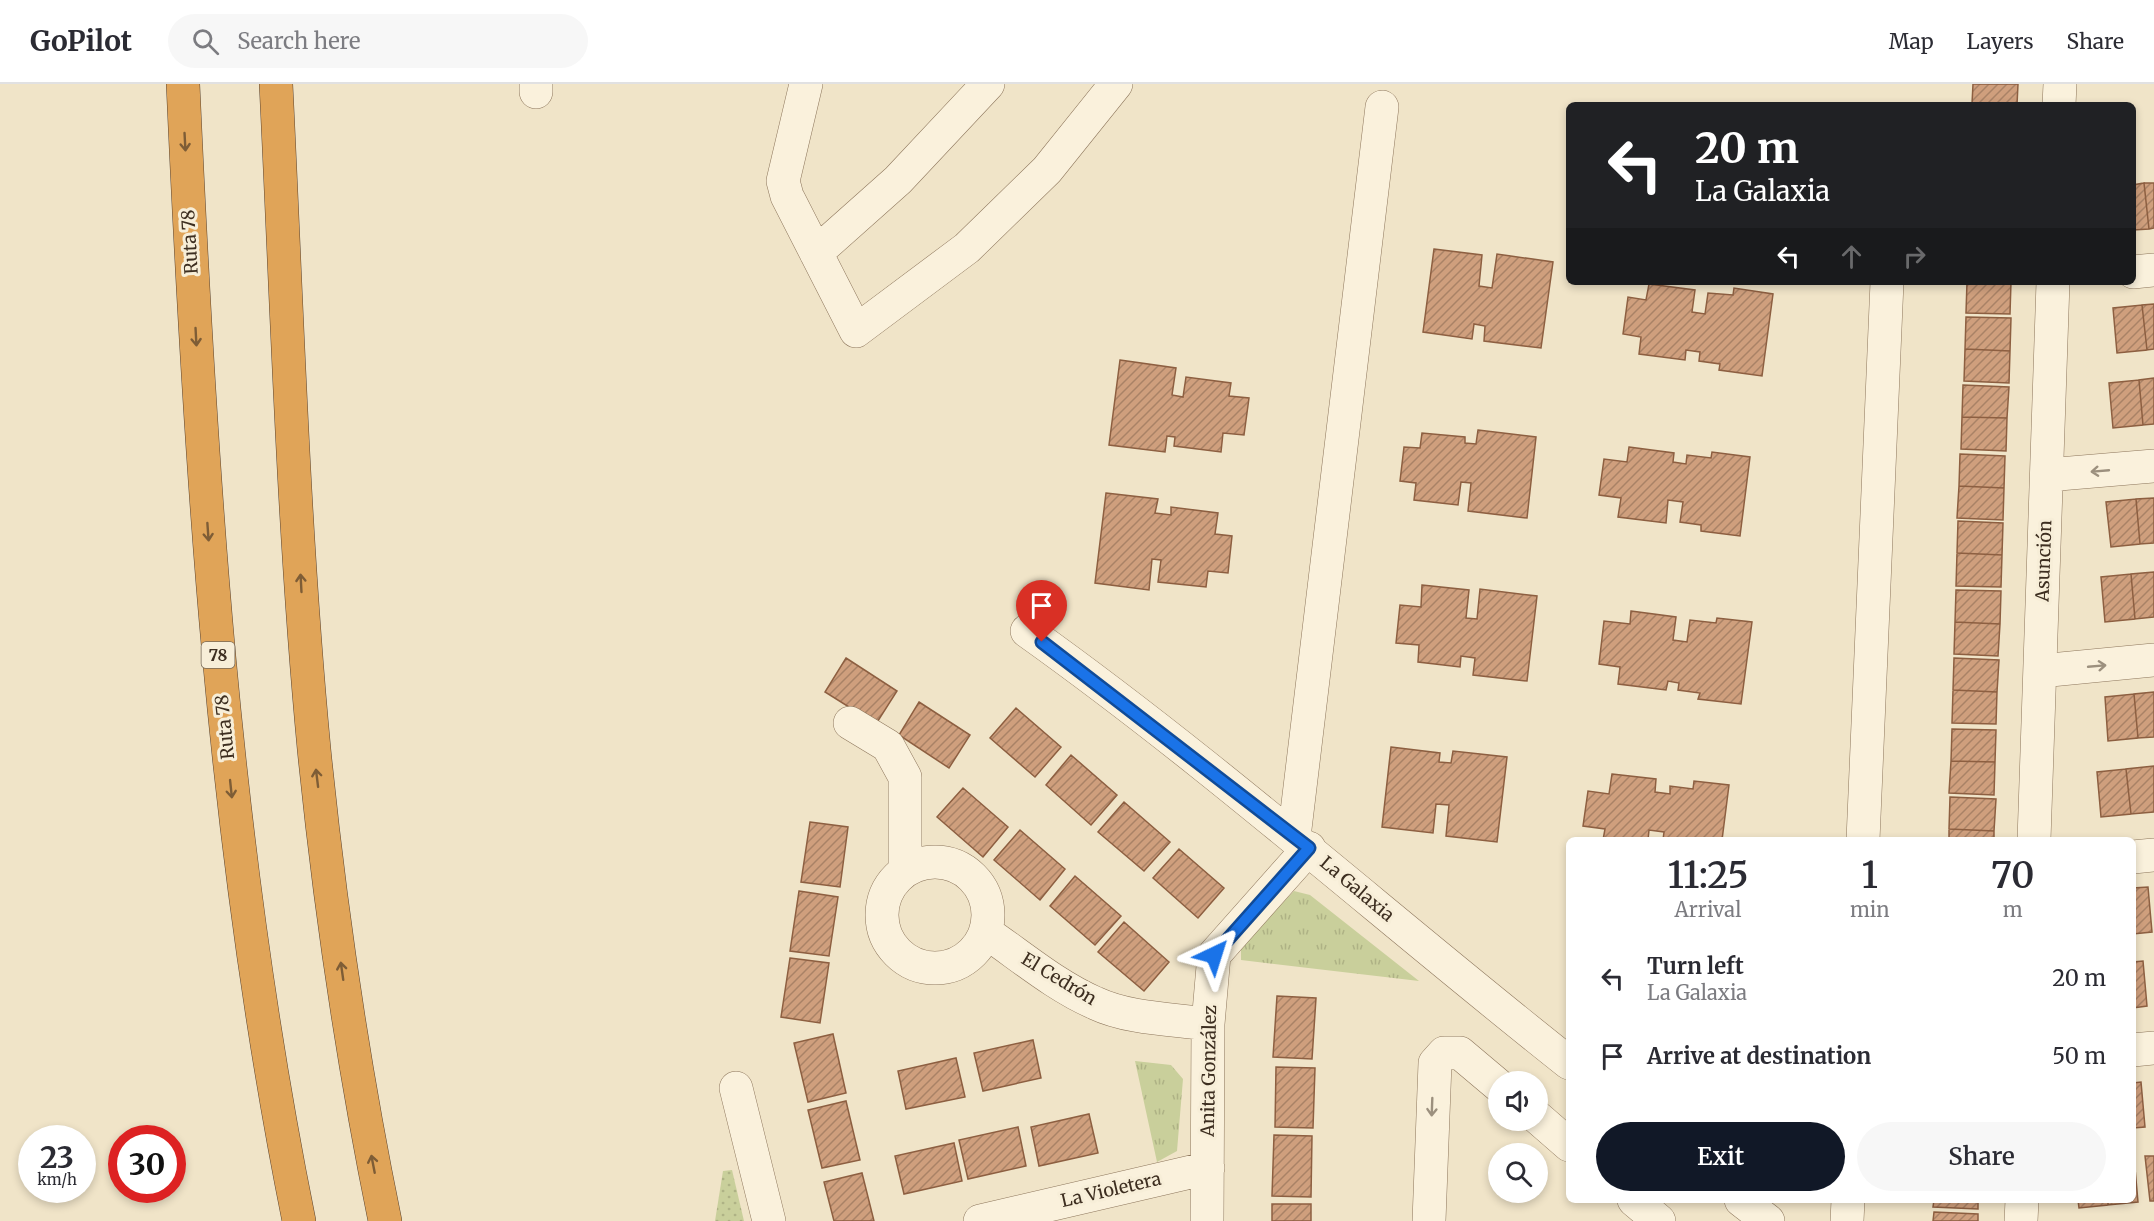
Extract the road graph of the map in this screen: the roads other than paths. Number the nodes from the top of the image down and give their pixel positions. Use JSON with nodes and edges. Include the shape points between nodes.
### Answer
{"nodes":[{"id":1,"x":183,"y":84,"type":"edge"},
{"id":2,"x":276,"y":84,"type":"edge"},
{"id":3,"x":806,"y":84,"type":"edge"},
{"id":4,"x":988,"y":84,"type":"edge"},
{"id":5,"x":1116,"y":84,"type":"edge"},
{"id":6,"x":2060,"y":84,"type":"edge"},
{"id":7,"x":2059,"y":102,"type":"edge"},
{"id":8,"x":1382,"y":107,"type":"dead end"},
{"id":9,"x":816,"y":253,"type":"junction"},
{"id":10,"x":2154,"y":270,"type":"edge"},
{"id":11,"x":2136,"y":272,"type":"edge"},
{"id":12,"x":1887,"y":285,"type":"edge"},
{"id":13,"x":2053,"y":285,"type":"edge"},
{"id":14,"x":2154,"y":466,"type":"edge"},
{"id":15,"x":2047,"y":476,"type":"junction"},
{"id":16,"x":1027,"y":631,"type":"dead end"},
{"id":17,"x":2154,"y":660,"type":"edge"},
{"id":18,"x":2040,"y":671,"type":"junction"},
{"id":19,"x":850,"y":723,"type":"dead end"},
{"id":20,"x":1863,"y":837,"type":"edge"},
{"id":21,"x":2034,"y":837,"type":"edge"},
{"id":22,"x":1301,"y":842,"type":"junction"},
{"id":23,"x":2154,"y":855,"type":"edge"},
{"id":24,"x":2136,"y":857,"type":"edge"},
{"id":25,"x":905,"y":870,"type":"junction"},
{"id":26,"x":987,"y":933,"type":"junction"},
{"id":27,"x":1208,"y":1024,"type":"junction"},
{"id":28,"x":2154,"y":1048,"type":"edge"},
{"id":29,"x":2136,"y":1050,"type":"edge"},
{"id":30,"x":1566,"y":1061,"type":"edge"},
{"id":31,"x":1488,"y":1077,"type":"edge"},
{"id":32,"x":736,"y":1088,"type":"dead end"},
{"id":33,"x":1548,"y":1127,"type":"edge"},
{"id":34,"x":1566,"y":1142,"type":"edge"},
{"id":35,"x":1208,"y":1168,"type":"junction"},
{"id":36,"x":1638,"y":1203,"type":"edge"},
{"id":37,"x":1745,"y":1203,"type":"edge"},
{"id":38,"x":1848,"y":1203,"type":"edge"},
{"id":39,"x":2022,"y":1203,"type":"edge"},
{"id":40,"x":1025,"y":1215,"type":"edge"},
{"id":41,"x":298,"y":1221,"type":"edge"},
{"id":42,"x":385,"y":1221,"type":"edge"},
{"id":43,"x":769,"y":1221,"type":"edge"},
{"id":44,"x":980,"y":1221,"type":"edge"},
{"id":45,"x":1207,"y":1221,"type":"edge"},
{"id":46,"x":1429,"y":1221,"type":"edge"},
{"id":47,"x":1659,"y":1221,"type":"edge"},
{"id":48,"x":1768,"y":1221,"type":"edge"},
{"id":49,"x":1847,"y":1221,"type":"edge"},
{"id":50,"x":2021,"y":1221,"type":"edge"}],
"edges":[{"from":1,"to":41,"type":"highway","name":"Ruta 78","number":"78","one_way":true,"via":[[204,470],[228,758],[260,1006]]},
{"from":42,"to":2,"type":"highway","one_way":true,"via":[[347,1011],[314,750],[303,621]]},
{"from":3,"to":9,"type":"street","via":[[783,181]]},
{"from":4,"to":9,"type":"street","via":[[898,180]]},
{"from":5,"to":9,"type":"street","via":[[1047,170],[967,248],[856,331]]},
{"from":6,"to":7,"type":"street"},
{"from":8,"to":22,"type":"street"},
{"from":10,"to":11,"type":"street"},
{"from":12,"to":20,"type":"street"},
{"from":13,"to":15,"type":"street","name":"Asunción"},
{"from":14,"to":15,"type":"street","one_way":true},
{"from":15,"to":18,"type":"street","name":"Asunción"},
{"from":16,"to":22,"type":"street","name":"La Galaxia"},
{"from":18,"to":17,"type":"street","one_way":true},
{"from":18,"to":21,"type":"street","name":"Asunción"},
{"from":19,"to":25,"type":"street","via":[[888,746],[905,777]]},
{"from":22,"to":27,"type":"street","name":"Anita González","via":[[1214,955]]},
{"from":22,"to":30,"type":"street","name":"La Galaxia"},
{"from":23,"to":24,"type":"street"},
{"from":25,"to":26,"type":"street","via":[[940,861],[973,876],[987,901]]},
{"from":25,"to":26,"type":"street","via":[[891,884],[882,920],[890,944],[903,958],[920,967],[951,966],[968,958]]},
{"from":26,"to":27,"type":"street","name":"El Cedrón","via":[[1096,1004],[1150,1017]]},
{"from":27,"to":35,"type":"street","name":"Anita González"},
{"from":28,"to":29,"type":"street"},
{"from":31,"to":46,"type":"street","one_way":true,"via":[[1460,1053],[1444,1053],[1435,1063]]},
{"from":32,"to":43,"type":"street"},
{"from":33,"to":34,"type":"street"},
{"from":35,"to":40,"type":"street","name":"La Violetera"},
{"from":35,"to":45,"type":"street","name":"Anita González"},
{"from":36,"to":47,"type":"street"},
{"from":37,"to":48,"type":"street"},
{"from":38,"to":49,"type":"street"},
{"from":39,"to":50,"type":"street"},
{"from":40,"to":44,"type":"street","name":"La Violetera"}]}
